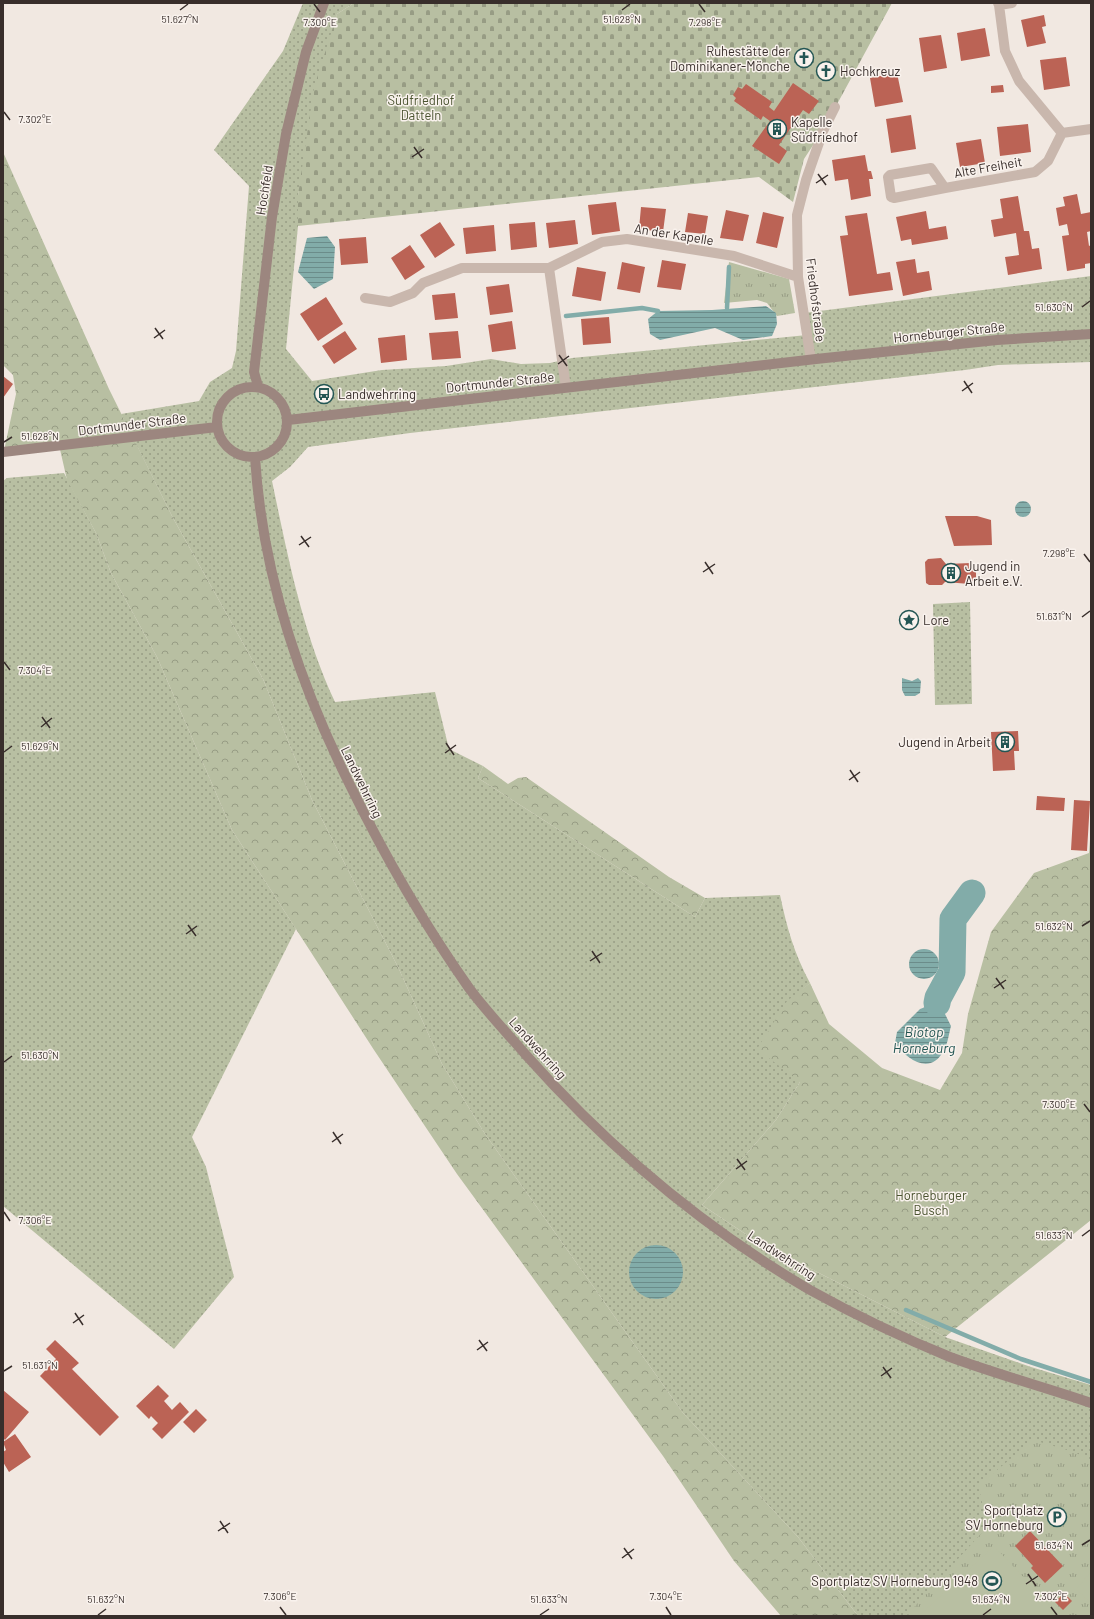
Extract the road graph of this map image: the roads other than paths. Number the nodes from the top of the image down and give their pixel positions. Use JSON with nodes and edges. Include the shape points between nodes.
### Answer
{"nodes":[{"id":1,"x":324,"y":3,"type":"edge"},
{"id":2,"x":1012,"y":3,"type":"edge"},
{"id":3,"x":999,"y":4,"type":"edge"},
{"id":4,"x":835,"y":107,"type":"dead end"},
{"id":5,"x":1091,"y":129,"type":"edge"},
{"id":6,"x":1062,"y":133,"type":"junction"},
{"id":7,"x":945,"y":188,"type":"junction"},
{"id":8,"x":549,"y":268,"type":"junction"},
{"id":9,"x":798,"y":277,"type":"junction"},
{"id":10,"x":365,"y":298,"type":"dead end"},
{"id":11,"x":1091,"y":334,"type":"edge"},
{"id":12,"x":811,"y":360,"type":"junction"},
{"id":13,"x":258,"y":386,"type":"junction"},
{"id":14,"x":566,"y":388,"type":"junction"},
{"id":15,"x":288,"y":420,"type":"junction"},
{"id":16,"x":217,"y":427,"type":"junction"},
{"id":17,"x":3,"y":452,"type":"edge"},
{"id":18,"x":255,"y":457,"type":"junction"},
{"id":19,"x":1091,"y":1403,"type":"edge"}],
"edges":[{"from":1,"to":13,"type":"main road","name":"Hochfeld","via":[[306,52],[286,134],[272,217],[254,372]]},
{"from":2,"to":3,"type":"street"},
{"from":3,"to":6,"type":"street","via":[[1005,51],[1019,81]]},
{"from":4,"to":9,"type":"street","name":"Friedhofstraße","via":[[823,131],[797,215]]},
{"from":5,"to":6,"type":"street"},
{"from":6,"to":7,"type":"street","name":"Alte Freiheit","via":[[1048,161],[1035,172]]},
{"from":7,"to":7,"type":"street","name":"Alte Freiheit","via":[[931,168],[893,173],[888,177],[890,194],[894,198]]},
{"from":8,"to":9,"type":"street","name":"An der Kapelle","via":[[602,242],[627,239],[734,256]]},
{"from":8,"to":10,"type":"street","name":"An der Kapelle","via":[[462,268],[424,283],[413,292],[390,302]]},
{"from":8,"to":14,"type":"street"},
{"from":9,"to":12,"type":"street","name":"Friedhofstraße"},
{"from":11,"to":12,"type":"main road","name":"Horneburger Straße","via":[[997,340]]},
{"from":12,"to":14,"type":"main road","name":"Dortmunder Straße"},
{"from":13,"to":15,"type":"main road","via":[[279,398]]},
{"from":13,"to":16,"type":"main road","via":[[246,386],[227,396],[219,410]]},
{"from":14,"to":15,"type":"main road","name":"Dortmunder Straße"},
{"from":15,"to":18,"type":"main road","via":[[287,431],[275,449]]},
{"from":16,"to":17,"type":"main road","name":"Dortmunder Straße"},
{"from":16,"to":18,"type":"main road","via":[[226,446],[235,453]]},
{"from":18,"to":19,"type":"main road","name":"Landwehrring","via":[[269,560],[286,629],[329,743],[375,838],[429,928],[470,989],[545,1076],[668,1192],[750,1251],[810,1289],[875,1323],[950,1357]]}]}
